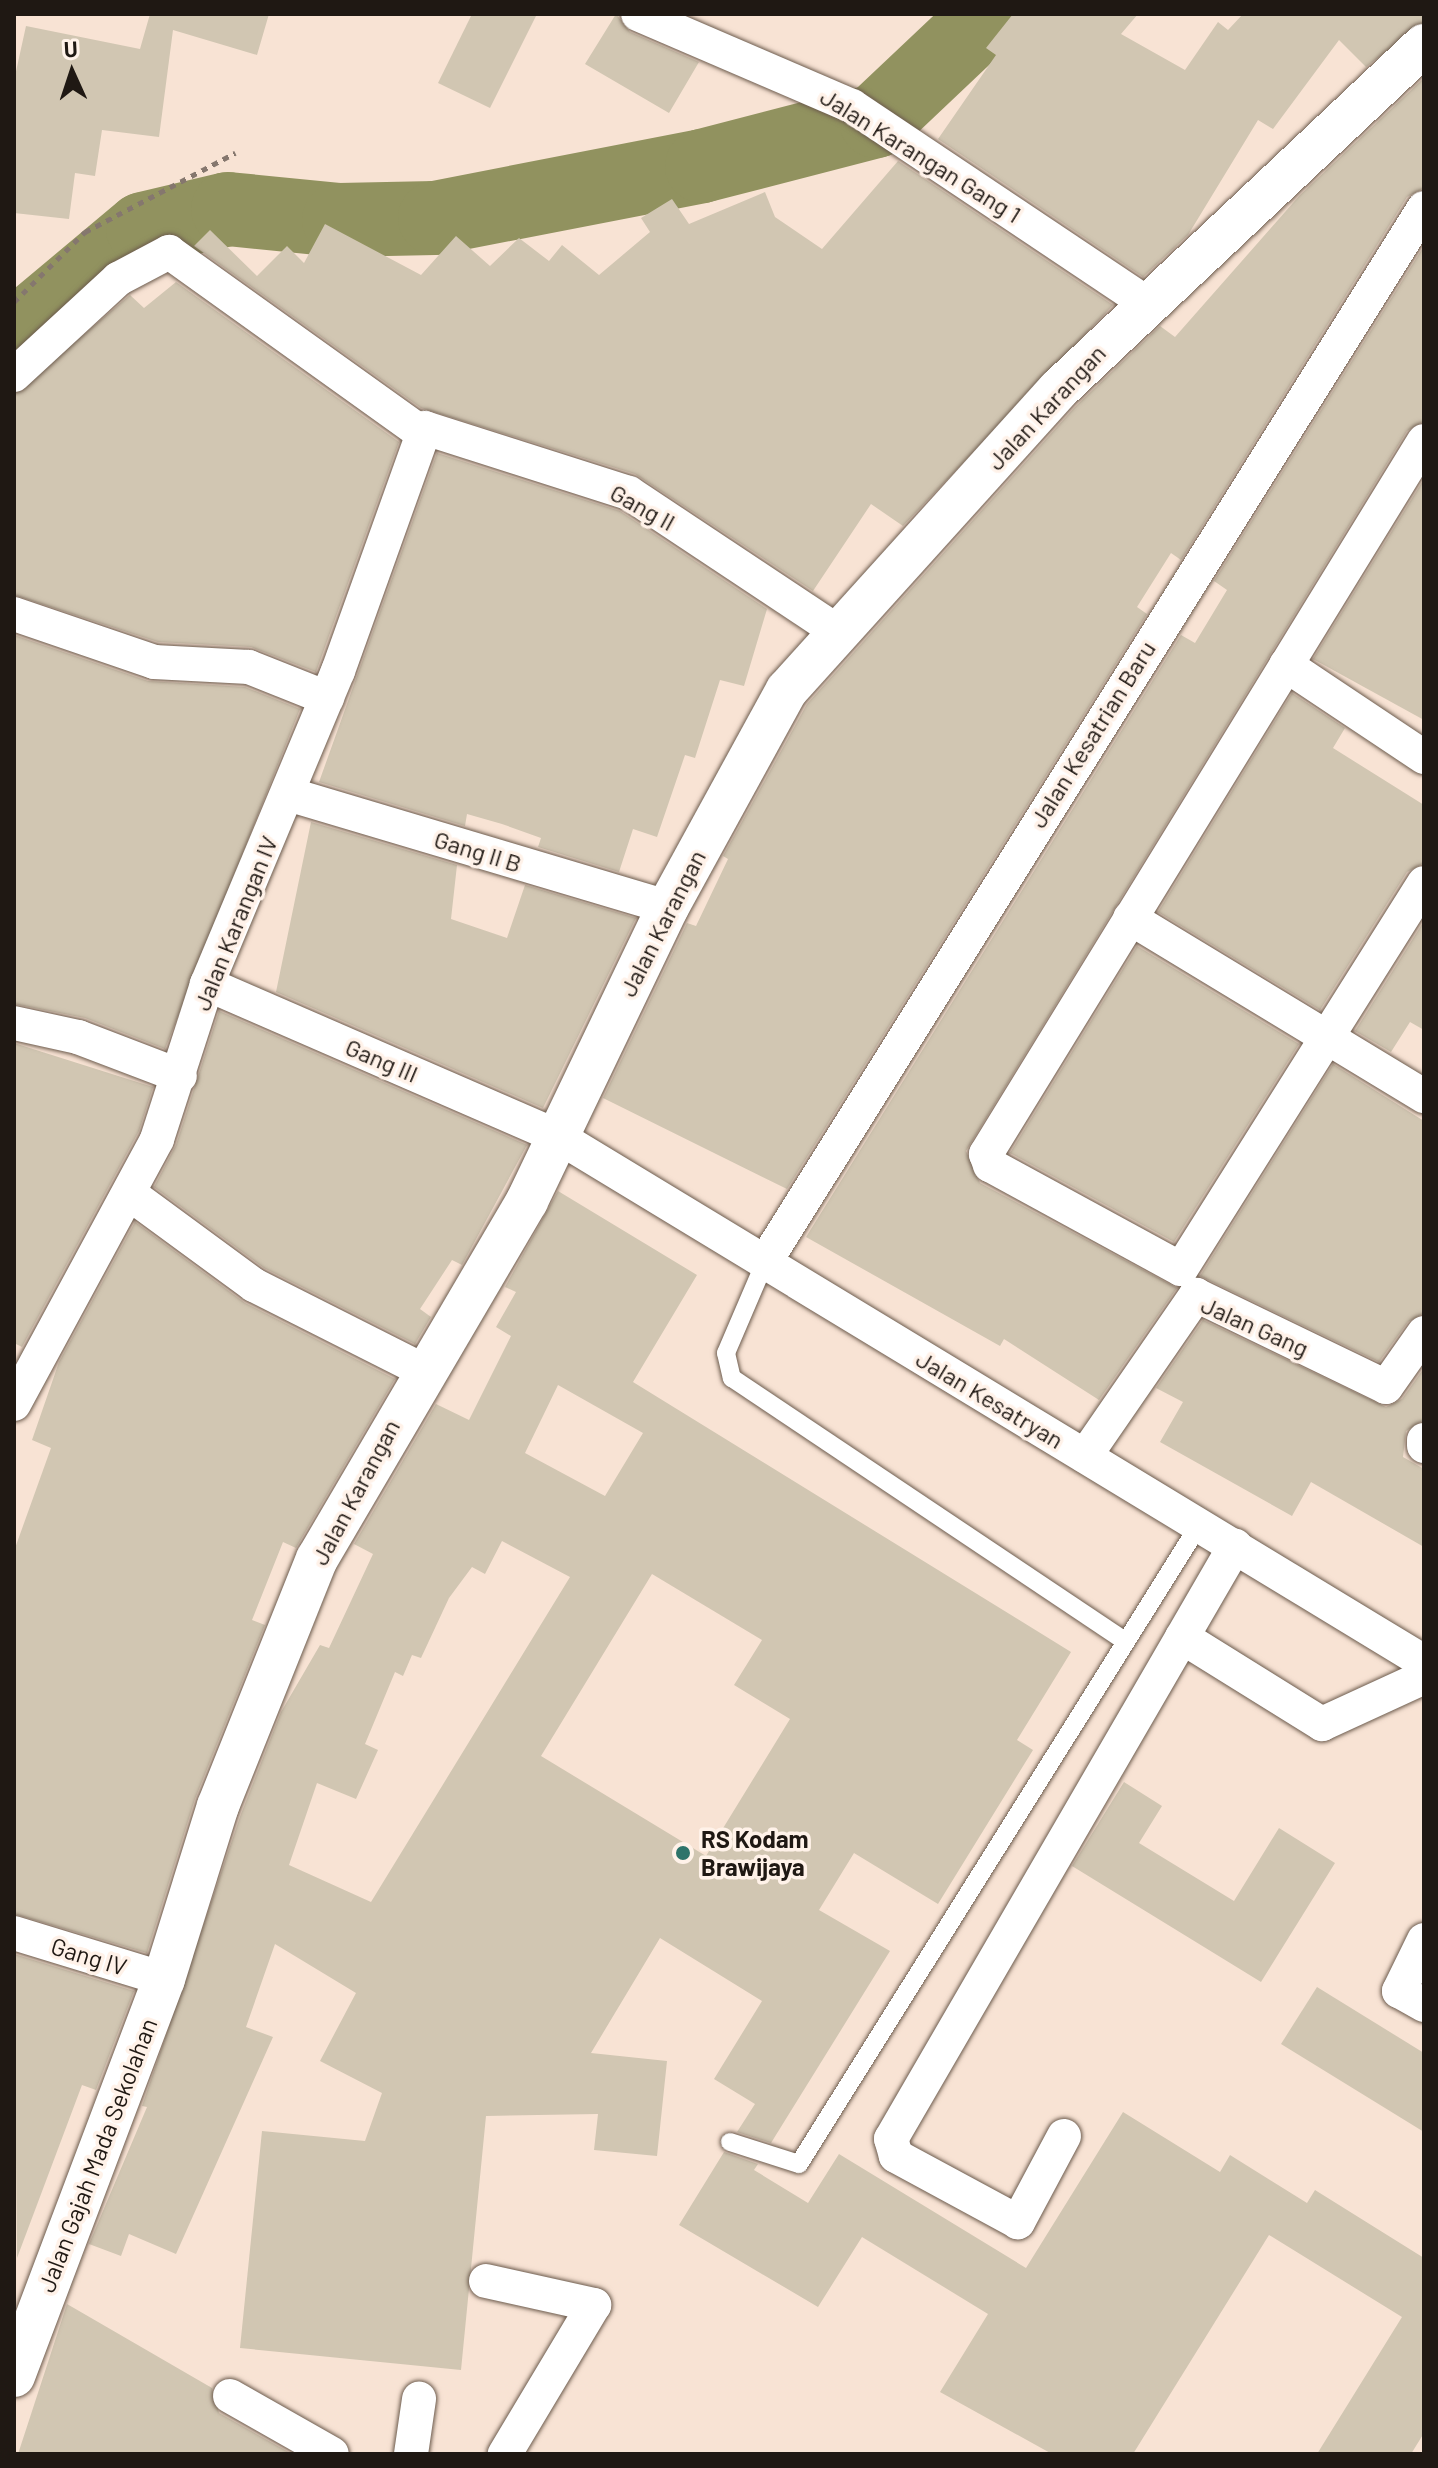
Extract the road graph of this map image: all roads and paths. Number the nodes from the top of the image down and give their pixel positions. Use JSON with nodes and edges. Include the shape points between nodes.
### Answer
{"nodes":[{"id":1,"x":638,"y":14,"type":"edge"},
{"id":2,"x":1424,"y":45,"type":"edge"},
{"id":3,"x":235,"y":153,"type":"dead end"},
{"id":4,"x":1424,"y":208,"type":"edge"},
{"id":5,"x":14,"y":302,"type":"edge"},
{"id":6,"x":1146,"y":303,"type":"junction"},
{"id":7,"x":14,"y":375,"type":"edge"},
{"id":8,"x":423,"y":430,"type":"junction"},
{"id":9,"x":1424,"y":441,"type":"edge"},
{"id":10,"x":14,"y":614,"type":"edge"},
{"id":11,"x":840,"y":633,"type":"junction"},
{"id":12,"x":1286,"y":665,"type":"junction"},
{"id":13,"x":327,"y":698,"type":"junction"},
{"id":14,"x":1424,"y":757,"type":"edge"},
{"id":15,"x":288,"y":794,"type":"junction"},
{"id":16,"x":1424,"y":883,"type":"edge"},
{"id":17,"x":668,"y":907,"type":"junction"},
{"id":18,"x":1130,"y":918,"type":"junction"},
{"id":19,"x":207,"y":984,"type":"junction"},
{"id":20,"x":14,"y":1023,"type":"edge"},
{"id":21,"x":1327,"y":1037,"type":"junction"},
{"id":22,"x":180,"y":1076,"type":"junction"},
{"id":23,"x":1424,"y":1096,"type":"edge"},
{"id":24,"x":557,"y":1136,"type":"junction"},
{"id":25,"x":130,"y":1194,"type":"junction"},
{"id":26,"x":765,"y":1262,"type":"junction"},
{"id":27,"x":1424,"y":1333,"type":"edge"},
{"id":28,"x":22,"y":1364,"type":"edge"},
{"id":29,"x":422,"y":1370,"type":"junction"},
{"id":30,"x":14,"y":1404,"type":"edge"},
{"id":31,"x":1085,"y":1456,"type":"junction"},
{"id":32,"x":1199,"y":1525,"type":"junction"},
{"id":33,"x":1235,"y":1546,"type":"junction"},
{"id":34,"x":1182,"y":1637,"type":"junction"},
{"id":35,"x":1124,"y":1640,"type":"junction"},
{"id":36,"x":1424,"y":1662,"type":"edge"},
{"id":37,"x":1424,"y":1677,"type":"edge"},
{"id":38,"x":14,"y":1933,"type":"edge"},
{"id":39,"x":1424,"y":1940,"type":"edge"},
{"id":40,"x":164,"y":1979,"type":"junction"},
{"id":41,"x":1424,"y":2005,"type":"edge"},
{"id":42,"x":1064,"y":2136,"type":"dead end"},
{"id":43,"x":730,"y":2142,"type":"dead end"},
{"id":44,"x":486,"y":2281,"type":"dead end"},
{"id":45,"x":14,"y":2376,"type":"edge"},
{"id":46,"x":230,"y":2396,"type":"dead end"},
{"id":47,"x":419,"y":2399,"type":"dead end"},
{"id":48,"x":332,"y":2454,"type":"edge"},
{"id":49,"x":411,"y":2454,"type":"edge"},
{"id":50,"x":505,"y":2454,"type":"edge"}],
"edges":[{"from":1,"to":6,"type":"street","name":"Jalan Karangan Gang 1","via":[[852,106]]},
{"from":2,"to":6,"type":"street","name":"Jalan Karangan"},
{"from":3,"to":5,"type":"path","via":[[85,232]]},
{"from":4,"to":26,"type":"street","name":"Jalan Kesatrian Baru"},
{"from":6,"to":11,"type":"street","name":"Jalan Karangan"},
{"from":7,"to":8,"type":"street","name":"Gang II","via":[[118,279],[169,252]]},
{"from":8,"to":11,"type":"street","name":"Gang II","via":[[629,493]]},
{"from":8,"to":13,"type":"street","name":"Jalan Karangan IV"},
{"from":9,"to":12,"type":"street"},
{"from":10,"to":13,"type":"street","via":[[154,662],[249,667]]},
{"from":11,"to":17,"type":"street","name":"Jalan Karangan","via":[[787,690]]},
{"from":12,"to":14,"type":"street"},
{"from":12,"to":18,"type":"street"},
{"from":13,"to":15,"type":"street","name":"Jalan Karangan IV"},
{"from":15,"to":17,"type":"street","name":"Gang II B"},
{"from":15,"to":19,"type":"street","name":"Jalan Karangan IV"},
{"from":16,"to":21,"type":"street"},
{"from":17,"to":24,"type":"street","name":"Jalan Karangan"},
{"from":18,"to":21,"type":"street"},
{"from":18,"to":21,"type":"street","via":[[986,1154],[990,1165],[1181,1269]]},
{"from":19,"to":22,"type":"street","name":"Jalan Karangan IV"},
{"from":19,"to":24,"type":"street","name":"Gang III"},
{"from":20,"to":22,"type":"street","via":[[78,1037]]},
{"from":21,"to":23,"type":"street"},
{"from":22,"to":25,"type":"street","name":"Jalan Karangan IV"},
{"from":24,"to":26,"type":"street","name":"Jalan Kesatryan"},
{"from":24,"to":29,"type":"street","name":"Jalan Karangan","via":[[527,1201]]},
{"from":25,"to":28,"type":"street","name":"Jalan Karangan IV"},
{"from":25,"to":29,"type":"street","via":[[254,1285]]},
{"from":26,"to":31,"type":"street","name":"Jalan Kesatryan"},
{"from":26,"to":35,"type":"lane","via":[[726,1353],[732,1378]]},
{"from":27,"to":31,"type":"street","name":"Jalan Gang","via":[[1386,1387],[1196,1295]]},
{"from":28,"to":30,"type":"street","name":"Jalan Karangan IV"},
{"from":29,"to":40,"type":"street","name":"Jalan Karangan","via":[[317,1559],[218,1806]]},
{"from":31,"to":32,"type":"street","name":"Jalan Kesatryan"},
{"from":32,"to":33,"type":"street","name":"Jalan Kesatryan"},
{"from":32,"to":35,"type":"lane"},
{"from":33,"to":34,"type":"street"},
{"from":33,"to":36,"type":"street","name":"Jalan Kesatryan"},
{"from":34,"to":37,"type":"street","via":[[1322,1724]]},
{"from":34,"to":42,"type":"street","via":[[891,2139],[896,2156],[1018,2222]]},
{"from":35,"to":43,"type":"lane","via":[[799,2164]]},
{"from":38,"to":40,"type":"street","name":"Gang IV"},
{"from":39,"to":41,"type":"street","via":[[1399,1991]]},
{"from":40,"to":45,"type":"street","name":"Jalan Gajah Mada Sekolahan"},
{"from":44,"to":50,"type":"street","via":[[594,2305]]},
{"from":46,"to":48,"type":"street"},
{"from":47,"to":49,"type":"street"}]}
